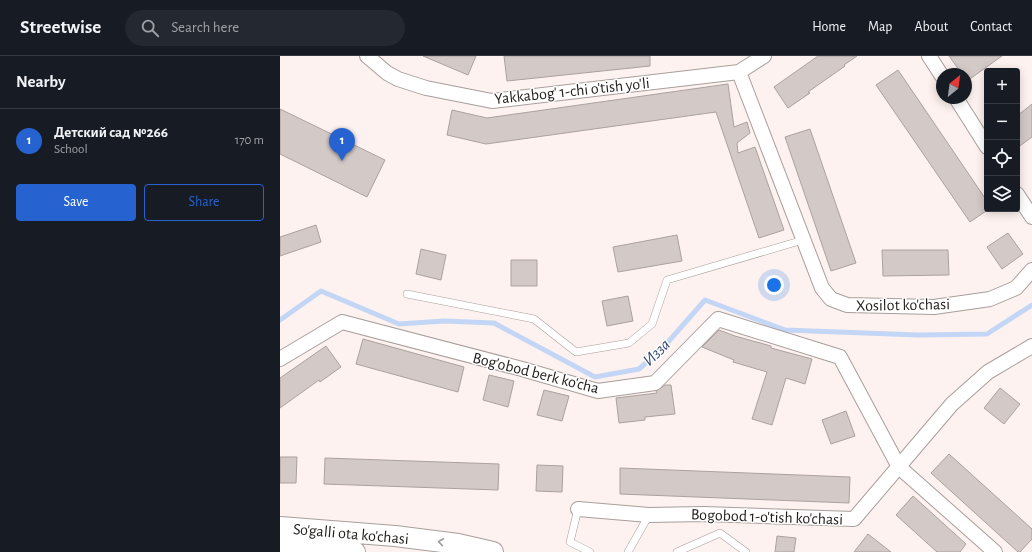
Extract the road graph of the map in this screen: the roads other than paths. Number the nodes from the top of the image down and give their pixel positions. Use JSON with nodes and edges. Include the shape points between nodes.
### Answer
{"nodes":[{"id":1,"x":367,"y":56,"type":"edge"},
{"id":2,"x":764,"y":56,"type":"edge"},
{"id":3,"x":929,"y":56,"type":"edge"},
{"id":4,"x":937,"y":68,"type":"edge"},
{"id":5,"x":739,"y":72,"type":"junction"},
{"id":6,"x":960,"y":104,"type":"edge"},
{"id":7,"x":984,"y":142,"type":"edge"},
{"id":8,"x":1020,"y":199,"type":"edge"},
{"id":9,"x":1032,"y":218,"type":"edge"},
{"id":10,"x":804,"y":240,"type":"junction"},
{"id":11,"x":1032,"y":270,"type":"edge"},
{"id":12,"x":406,"y":294,"type":"dead end"},
{"id":13,"x":1032,"y":346,"type":"edge"},
{"id":14,"x":280,"y":359,"type":"edge"},
{"id":15,"x":899,"y":467,"type":"junction"},
{"id":16,"x":578,"y":509,"type":"joint"},
{"id":17,"x":649,"y":515,"type":"junction"},
{"id":18,"x":280,"y":527,"type":"edge"},
{"id":19,"x":280,"y":547,"type":"edge"},
{"id":20,"x":355,"y":552,"type":"edge"},
{"id":21,"x":493,"y":552,"type":"edge"},
{"id":22,"x":590,"y":552,"type":"edge"},
{"id":23,"x":628,"y":552,"type":"edge"},
{"id":24,"x":677,"y":552,"type":"edge"},
{"id":25,"x":746,"y":552,"type":"edge"},
{"id":26,"x":995,"y":552,"type":"edge"}],
"edges":[{"from":1,"to":5,"type":"street","name":"Yakkabog' 1-chi o'tish yo'li","via":[[398,79],[426,88],[492,100]]},
{"from":2,"to":5,"type":"street","name":"Yakkabog' 1-chi o'tish yo'li"},
{"from":3,"to":4,"type":"street"},
{"from":5,"to":10,"type":"street"},
{"from":6,"to":7,"type":"street"},
{"from":8,"to":9,"type":"street"},
{"from":10,"to":11,"type":"street","name":"Xosilot ko'chasi","via":[[822,288],[831,299],[847,304],[934,307],[990,299],[1016,288]]},
{"from":10,"to":12,"type":"lane","via":[[667,280],[652,324],[628,343],[576,352],[534,319]]},
{"from":13,"to":15,"type":"street","name":"Bogobod 1-o'tish ko'chasi","via":[[988,372],[952,404]]},
{"from":14,"to":15,"type":"street","name":"Bog'obod berk ko'cha","via":[[342,322],[598,390],[655,382],[718,319],[840,357]]},
{"from":15,"to":17,"type":"street","name":"Bogobod 1-o'tish ko'chasi","via":[[854,519],[704,514]]},
{"from":15,"to":26,"type":"street"},
{"from":16,"to":17,"type":"street","name":"Bogobod 1-o'tish ko'chasi"},
{"from":16,"to":22,"type":"lane","via":[[570,542]]},
{"from":17,"to":23,"type":"lane"},
{"from":21,"to":18,"type":"main road","name":"So'galli ota ko'chasi","one_way":true,"via":[[458,544],[395,536]]},
{"from":19,"to":20,"type":"main road","name":"So'galli ota ko'chasi"},
{"from":24,"to":25,"type":"lane","via":[[720,533]]}]}
